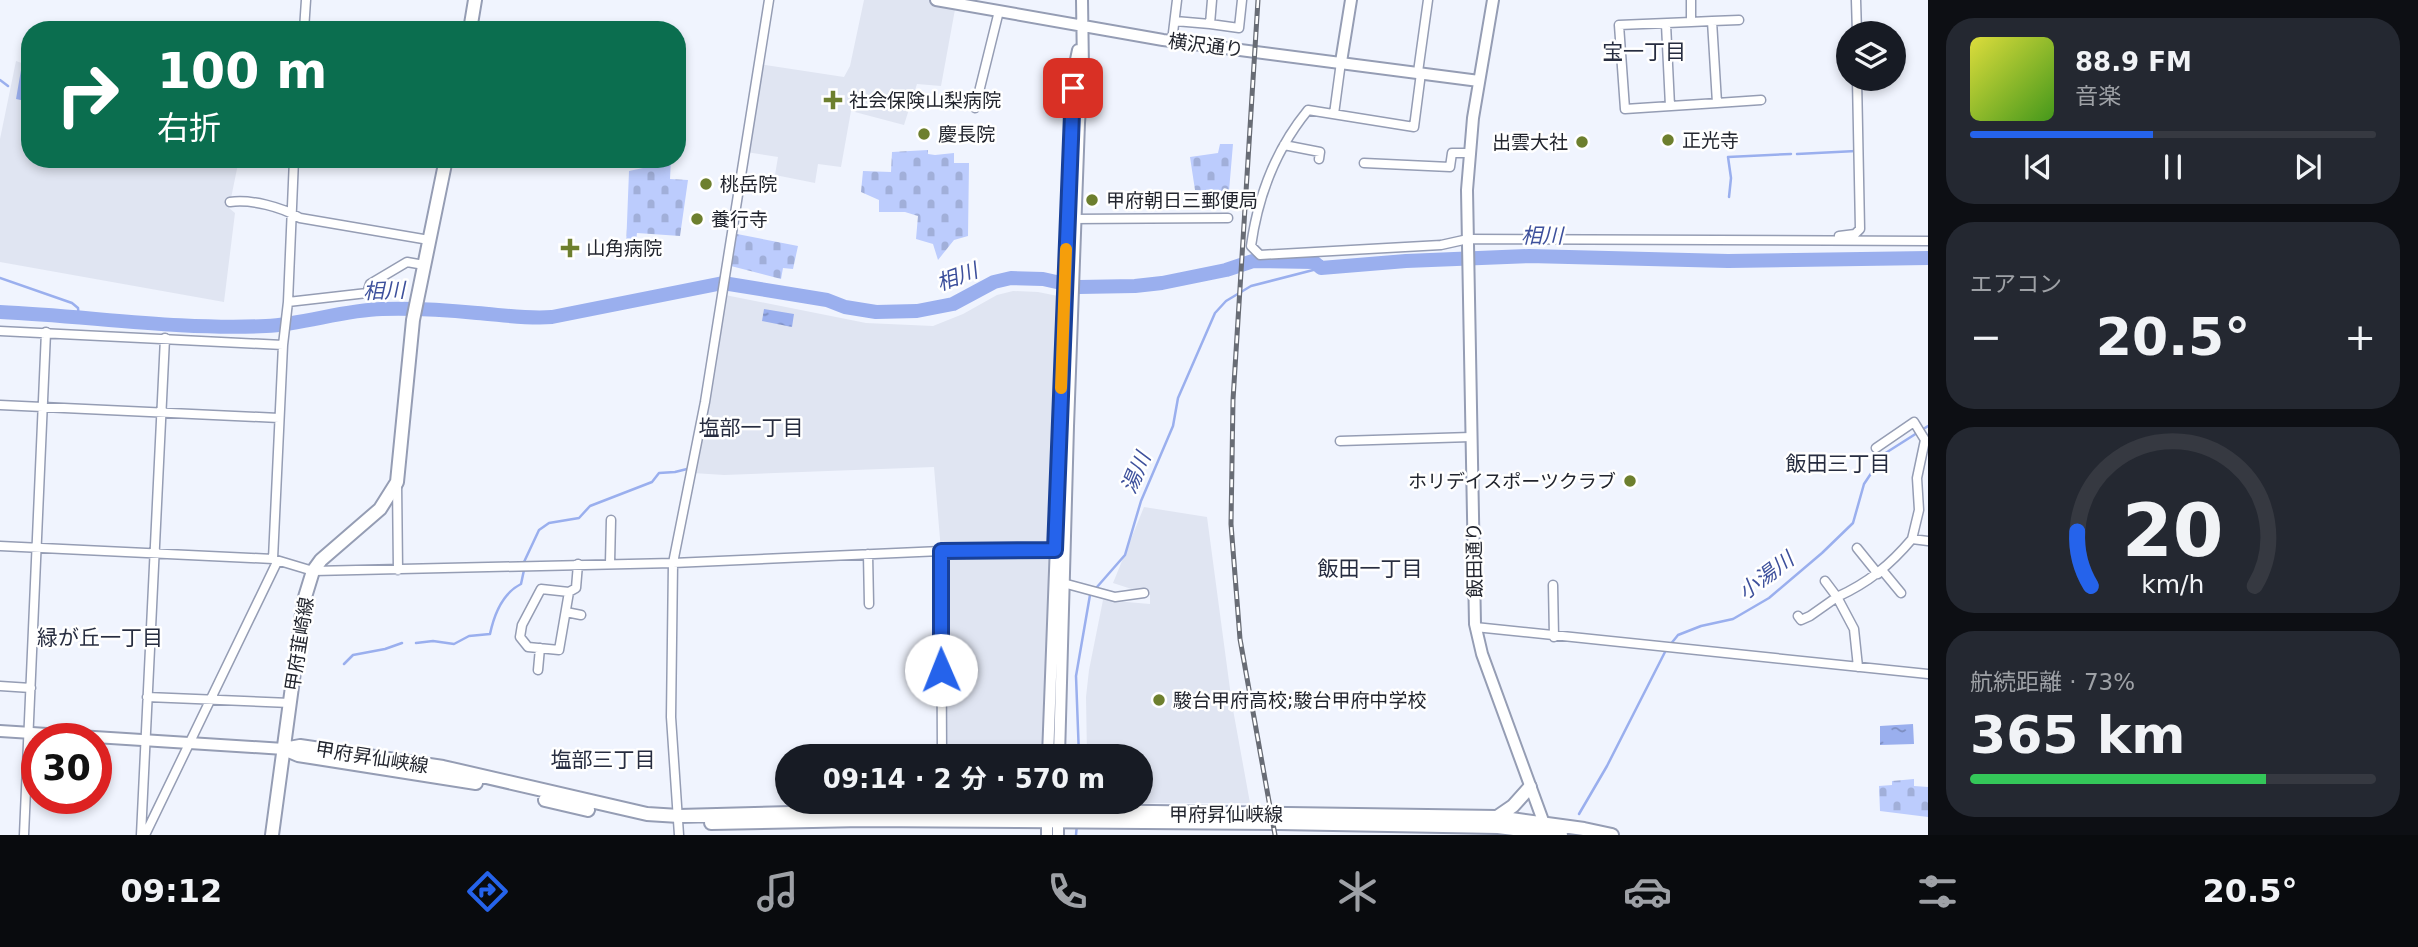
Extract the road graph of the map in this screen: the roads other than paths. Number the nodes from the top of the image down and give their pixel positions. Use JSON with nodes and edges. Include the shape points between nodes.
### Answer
{"nodes":[{"id":1,"x":306,"y":0,"type":"edge"},
{"id":2,"x":475,"y":0,"type":"edge"},
{"id":3,"x":769,"y":0,"type":"edge"},
{"id":4,"x":936,"y":0,"type":"edge"},
{"id":5,"x":1082,"y":0,"type":"edge"},
{"id":6,"x":1177,"y":0,"type":"edge"},
{"id":7,"x":1212,"y":0,"type":"edge"},
{"id":8,"x":1242,"y":0,"type":"edge"},
{"id":9,"x":1351,"y":0,"type":"edge"},
{"id":10,"x":1428,"y":0,"type":"edge"},
{"id":11,"x":1493,"y":0,"type":"edge"},
{"id":12,"x":1691,"y":0,"type":"edge"},
{"id":13,"x":1856,"y":0,"type":"edge"},
{"id":14,"x":999,"y":11,"type":"junction"},
{"id":15,"x":1739,"y":20,"type":"dead end"},
{"id":16,"x":305,"y":21,"type":"edge"},
{"id":17,"x":472,"y":21,"type":"edge"},
{"id":18,"x":1175,"y":21,"type":"junction"},
{"id":19,"x":1712,"y":21,"type":"junction"},
{"id":20,"x":1857,"y":21,"type":"edge"},
{"id":21,"x":1691,"y":22,"type":"junction"},
{"id":22,"x":1210,"y":24,"type":"junction"},
{"id":23,"x":1666,"y":24,"type":"junction"},
{"id":24,"x":1082,"y":27,"type":"junction"},
{"id":25,"x":1172,"y":41,"type":"junction"},
{"id":26,"x":1341,"y":62,"type":"junction"},
{"id":27,"x":1419,"y":73,"type":"junction"},
{"id":28,"x":1479,"y":81,"type":"junction"},
{"id":29,"x":1857,"y":91,"type":"edge"},
{"id":30,"x":1761,"y":100,"type":"dead end"},
{"id":31,"x":1717,"y":103,"type":"junction"},
{"id":32,"x":1670,"y":106,"type":"junction"},
{"id":33,"x":975,"y":108,"type":"dead end"},
{"id":34,"x":1334,"y":114,"type":"junction"},
{"id":35,"x":1284,"y":145,"type":"junction"},
{"id":36,"x":1470,"y":153,"type":"junction"},
{"id":37,"x":1319,"y":159,"type":"dead end"},
{"id":38,"x":1364,"y":163,"type":"dead end"},
{"id":39,"x":294,"y":168,"type":"edge"},
{"id":40,"x":444,"y":168,"type":"edge"},
{"id":41,"x":230,"y":202,"type":"dead end"},
{"id":42,"x":292,"y":213,"type":"junction"},
{"id":43,"x":1228,"y":218,"type":"dead end"},
{"id":44,"x":1071,"y":219,"type":"junction"},
{"id":45,"x":429,"y":240,"type":"junction"},
{"id":46,"x":1805,"y":240,"type":"junction"},
{"id":47,"x":1928,"y":240,"type":"edge"},
{"id":48,"x":1467,"y":241,"type":"junction"},
{"id":49,"x":424,"y":264,"type":"junction"},
{"id":50,"x":1068,"y":297,"type":"junction"},
{"id":51,"x":288,"y":303,"type":"junction"},
{"id":52,"x":0,"y":331,"type":"edge"},
{"id":53,"x":46,"y":332,"type":"junction"},
{"id":54,"x":165,"y":338,"type":"junction"},
{"id":55,"x":283,"y":344,"type":"junction"},
{"id":56,"x":0,"y":405,"type":"edge"},
{"id":57,"x":45,"y":407,"type":"junction"},
{"id":58,"x":161,"y":414,"type":"junction"},
{"id":59,"x":279,"y":418,"type":"junction"},
{"id":60,"x":1471,"y":437,"type":"junction"},
{"id":61,"x":1340,"y":440,"type":"dead end"},
{"id":62,"x":1875,"y":448,"type":"dead end"},
{"id":63,"x":397,"y":482,"type":"junction"},
{"id":64,"x":611,"y":520,"type":"dead end"},
{"id":65,"x":1912,"y":539,"type":"junction"},
{"id":66,"x":1928,"y":541,"type":"edge"},
{"id":67,"x":0,"y":545,"type":"edge"},
{"id":68,"x":37,"y":547,"type":"junction"},
{"id":69,"x":1857,"y":548,"type":"dead end"},
{"id":70,"x":1055,"y":550,"type":"junction"},
{"id":71,"x":941,"y":551,"type":"junction"},
{"id":72,"x":155,"y":553,"type":"junction"},
{"id":73,"x":868,"y":554,"type":"junction"},
{"id":74,"x":275,"y":561,"type":"junction"},
{"id":75,"x":610,"y":563,"type":"junction"},
{"id":76,"x":673,"y":563,"type":"junction"},
{"id":77,"x":578,"y":564,"type":"junction"},
{"id":78,"x":398,"y":570,"type":"junction"},
{"id":79,"x":313,"y":571,"type":"junction"},
{"id":80,"x":1880,"y":572,"type":"junction"},
{"id":81,"x":1825,"y":581,"type":"dead end"},
{"id":82,"x":1063,"y":583,"type":"junction"},
{"id":83,"x":1553,"y":585,"type":"dead end"},
{"id":84,"x":569,"y":592,"type":"junction"},
{"id":85,"x":1144,"y":593,"type":"dead end"},
{"id":86,"x":1901,"y":593,"type":"dead end"},
{"id":87,"x":1837,"y":597,"type":"junction"},
{"id":88,"x":869,"y":604,"type":"dead end"},
{"id":89,"x":566,"y":612,"type":"junction"},
{"id":90,"x":582,"y":615,"type":"dead end"},
{"id":91,"x":1798,"y":616,"type":"dead end"},
{"id":92,"x":1475,"y":627,"type":"junction"},
{"id":93,"x":1554,"y":637,"type":"junction"},
{"id":94,"x":540,"y":648,"type":"junction"},
{"id":95,"x":1858,"y":667,"type":"junction"},
{"id":96,"x":538,"y":670,"type":"dead end"},
{"id":97,"x":1928,"y":674,"type":"edge"},
{"id":98,"x":0,"y":686,"type":"edge"},
{"id":99,"x":31,"y":688,"type":"junction"},
{"id":100,"x":148,"y":697,"type":"junction"},
{"id":101,"x":213,"y":699,"type":"junction"},
{"id":102,"x":290,"y":703,"type":"junction"},
{"id":103,"x":29,"y":723,"type":"edge"},
{"id":104,"x":0,"y":731,"type":"edge"},
{"id":105,"x":21,"y":732,"type":"edge"},
{"id":106,"x":112,"y":739,"type":"edge"},
{"id":107,"x":145,"y":742,"type":"junction"},
{"id":108,"x":189,"y":744,"type":"junction"},
{"id":109,"x":942,"y":744,"type":"edge"},
{"id":110,"x":1048,"y":744,"type":"edge"},
{"id":111,"x":1059,"y":744,"type":"edge"},
{"id":112,"x":284,"y":749,"type":"junction"},
{"id":113,"x":1530,"y":787,"type":"junction"},
{"id":114,"x":25,"y":814,"type":"edge"},
{"id":115,"x":873,"y":814,"type":"edge"},
{"id":116,"x":1010,"y":814,"type":"edge"},
{"id":117,"x":1060,"y":817,"type":"edge"},
{"id":118,"x":1497,"y":817,"type":"junction"},
{"id":119,"x":679,"y":825,"type":"edge"},
{"id":120,"x":1448,"y":826,"type":"edge"},
{"id":121,"x":1546,"y":830,"type":"edge"},
{"id":122,"x":24,"y":835,"type":"edge"},
{"id":123,"x":143,"y":835,"type":"edge"},
{"id":124,"x":272,"y":835,"type":"edge"},
{"id":125,"x":1561,"y":835,"type":"edge"},
{"id":126,"x":1612,"y":835,"type":"edge"}],
"edges":[{"from":1,"to":16,"type":"street"},
{"from":2,"to":17,"type":"main road"},
{"from":3,"to":76,"type":"street","via":[[705,402]]},
{"from":4,"to":14,"type":"street","name":"横沢通り"},
{"from":5,"to":24,"type":"street"},
{"from":6,"to":18,"type":"street"},
{"from":7,"to":22,"type":"street"},
{"from":8,"to":22,"type":"street","via":[[1239,28]]},
{"from":9,"to":26,"type":"street"},
{"from":10,"to":27,"type":"street"},
{"from":11,"to":28,"type":"street"},
{"from":12,"to":21,"type":"street"},
{"from":13,"to":20,"type":"street"},
{"from":14,"to":24,"type":"street","name":"横沢通り"},
{"from":14,"to":33,"type":"street"},
{"from":15,"to":19,"type":"street"},
{"from":18,"to":22,"type":"street"},
{"from":18,"to":25,"type":"street"},
{"from":19,"to":21,"type":"street"},
{"from":19,"to":31,"type":"street"},
{"from":21,"to":23,"type":"street"},
{"from":23,"to":32,"type":"street"},
{"from":23,"to":32,"type":"street","via":[[1619,25],[1625,109]]},
{"from":24,"to":25,"type":"street","name":"横沢通り"},
{"from":24,"to":44,"type":"street"},
{"from":25,"to":26,"type":"street","name":"横沢通り"},
{"from":26,"to":27,"type":"street","name":"横沢通り"},
{"from":26,"to":34,"type":"street"},
{"from":27,"to":28,"type":"street","name":"横沢通り"},
{"from":27,"to":34,"type":"street","via":[[1414,127]]},
{"from":28,"to":36,"type":"street"},
{"from":29,"to":46,"type":"street","via":[[1860,229],[1855,234]]},
{"from":30,"to":31,"type":"street"},
{"from":31,"to":32,"type":"street"},
{"from":34,"to":35,"type":"street","via":[[1308,110]]},
{"from":35,"to":37,"type":"street","via":[[1320,152]]},
{"from":35,"to":48,"type":"street","via":[[1254,221],[1251,246],[1260,255]]},
{"from":36,"to":38,"type":"street","via":[[1452,153],[1450,167]]},
{"from":36,"to":48,"type":"street"},
{"from":39,"to":42,"type":"street"},
{"from":40,"to":45,"type":"main road"},
{"from":41,"to":42,"type":"street"},
{"from":42,"to":45,"type":"street"},
{"from":42,"to":51,"type":"street"},
{"from":43,"to":44,"type":"street"},
{"from":44,"to":50,"type":"street"},
{"from":45,"to":49,"type":"main road"},
{"from":46,"to":47,"type":"street"},
{"from":46,"to":48,"type":"street"},
{"from":48,"to":60,"type":"street","name":"飯田通り"},
{"from":49,"to":51,"type":"street","via":[[407,262],[370,284],[368,293]]},
{"from":49,"to":63,"type":"main road","name":"甲府韮崎線","via":[[413,320]]},
{"from":50,"to":70,"type":"street"},
{"from":50,"to":82,"type":"street"},
{"from":51,"to":55,"type":"street"},
{"from":52,"to":53,"type":"street"},
{"from":53,"to":54,"type":"street"},
{"from":53,"to":57,"type":"street"},
{"from":54,"to":55,"type":"street"},
{"from":54,"to":58,"type":"street"},
{"from":55,"to":59,"type":"street"},
{"from":56,"to":57,"type":"street"},
{"from":57,"to":58,"type":"street"},
{"from":57,"to":68,"type":"street"},
{"from":58,"to":59,"type":"street"},
{"from":58,"to":72,"type":"street"},
{"from":59,"to":74,"type":"street"},
{"from":60,"to":61,"type":"street"},
{"from":60,"to":92,"type":"street","name":"飯田通り"},
{"from":62,"to":65,"type":"street","via":[[1914,422],[1925,440]]},
{"from":63,"to":78,"type":"street"},
{"from":63,"to":79,"type":"main road","name":"甲府韮崎線","via":[[380,509]]},
{"from":64,"to":75,"type":"street"},
{"from":65,"to":66,"type":"street"},
{"from":65,"to":80,"type":"street"},
{"from":67,"to":68,"type":"street"},
{"from":68,"to":72,"type":"street"},
{"from":68,"to":99,"type":"street"},
{"from":69,"to":80,"type":"street"},
{"from":70,"to":71,"type":"street"},
{"from":70,"to":110,"type":"street"},
{"from":71,"to":73,"type":"street"},
{"from":71,"to":109,"type":"street"},
{"from":72,"to":74,"type":"street"},
{"from":72,"to":100,"type":"street"},
{"from":73,"to":76,"type":"street"},
{"from":73,"to":88,"type":"street"},
{"from":74,"to":79,"type":"street"},
{"from":74,"to":101,"type":"street"},
{"from":75,"to":76,"type":"street"},
{"from":75,"to":77,"type":"street"},
{"from":76,"to":119,"type":"street","via":[[671,718]]},
{"from":77,"to":78,"type":"street"},
{"from":77,"to":84,"type":"street","via":[[576,588]]},
{"from":78,"to":79,"type":"street"},
{"from":79,"to":102,"type":"main road","name":"甲府韮崎線"},
{"from":80,"to":86,"type":"street"},
{"from":80,"to":87,"type":"street"},
{"from":81,"to":87,"type":"street"},
{"from":82,"to":85,"type":"street","via":[[1115,597]]},
{"from":82,"to":111,"type":"street"},
{"from":83,"to":93,"type":"street"},
{"from":84,"to":89,"type":"street"},
{"from":84,"to":94,"type":"street","via":[[541,589],[528,613],[520,637],[528,647]]},
{"from":87,"to":91,"type":"street","via":[[1810,616],[1801,620]]},
{"from":87,"to":95,"type":"street","via":[[1854,629]]},
{"from":89,"to":90,"type":"street"},
{"from":89,"to":94,"type":"street","via":[[559,650]]},
{"from":92,"to":93,"type":"street"},
{"from":92,"to":113,"type":"street","name":"飯田通り"},
{"from":93,"to":95,"type":"street"},
{"from":94,"to":96,"type":"street"},
{"from":95,"to":97,"type":"street"},
{"from":98,"to":99,"type":"street"},
{"from":99,"to":103,"type":"street"},
{"from":100,"to":101,"type":"street"},
{"from":100,"to":107,"type":"street"},
{"from":101,"to":102,"type":"street"},
{"from":101,"to":108,"type":"street"},
{"from":102,"to":112,"type":"main road","name":"甲府韮崎線"},
{"from":104,"to":105,"type":"street"},
{"from":106,"to":107,"type":"street"},
{"from":107,"to":108,"type":"street"},
{"from":107,"to":123,"type":"street"},
{"from":108,"to":112,"type":"street"},
{"from":108,"to":123,"type":"street"},
{"from":112,"to":119,"type":"main road","name":"甲府昇仙峡線","via":[[300,746],[443,768]]},
{"from":112,"to":124,"type":"main road","name":"甲府韮崎線"},
{"from":113,"to":118,"type":"main road"},
{"from":113,"to":121,"type":"street","name":"飯田通り"},
{"from":114,"to":122,"type":"street"},
{"from":115,"to":119,"type":"main road","name":"甲府昇仙峡線"},
{"from":116,"to":117,"type":"main road","name":"甲府昇仙峡線"},
{"from":117,"to":120,"type":"main road","name":"甲府昇仙峡線"},
{"from":118,"to":120,"type":"main road","name":"甲府昇仙峡線"},
{"from":118,"to":121,"type":"main road","name":"甲府昇仙峡線"},
{"from":120,"to":121,"type":"main road","name":"甲府昇仙峡線"},
{"from":121,"to":125,"type":"main road","name":"甲府昇仙峡線"},
{"from":121,"to":126,"type":"main road","name":"甲府昇仙峡線"}]}
